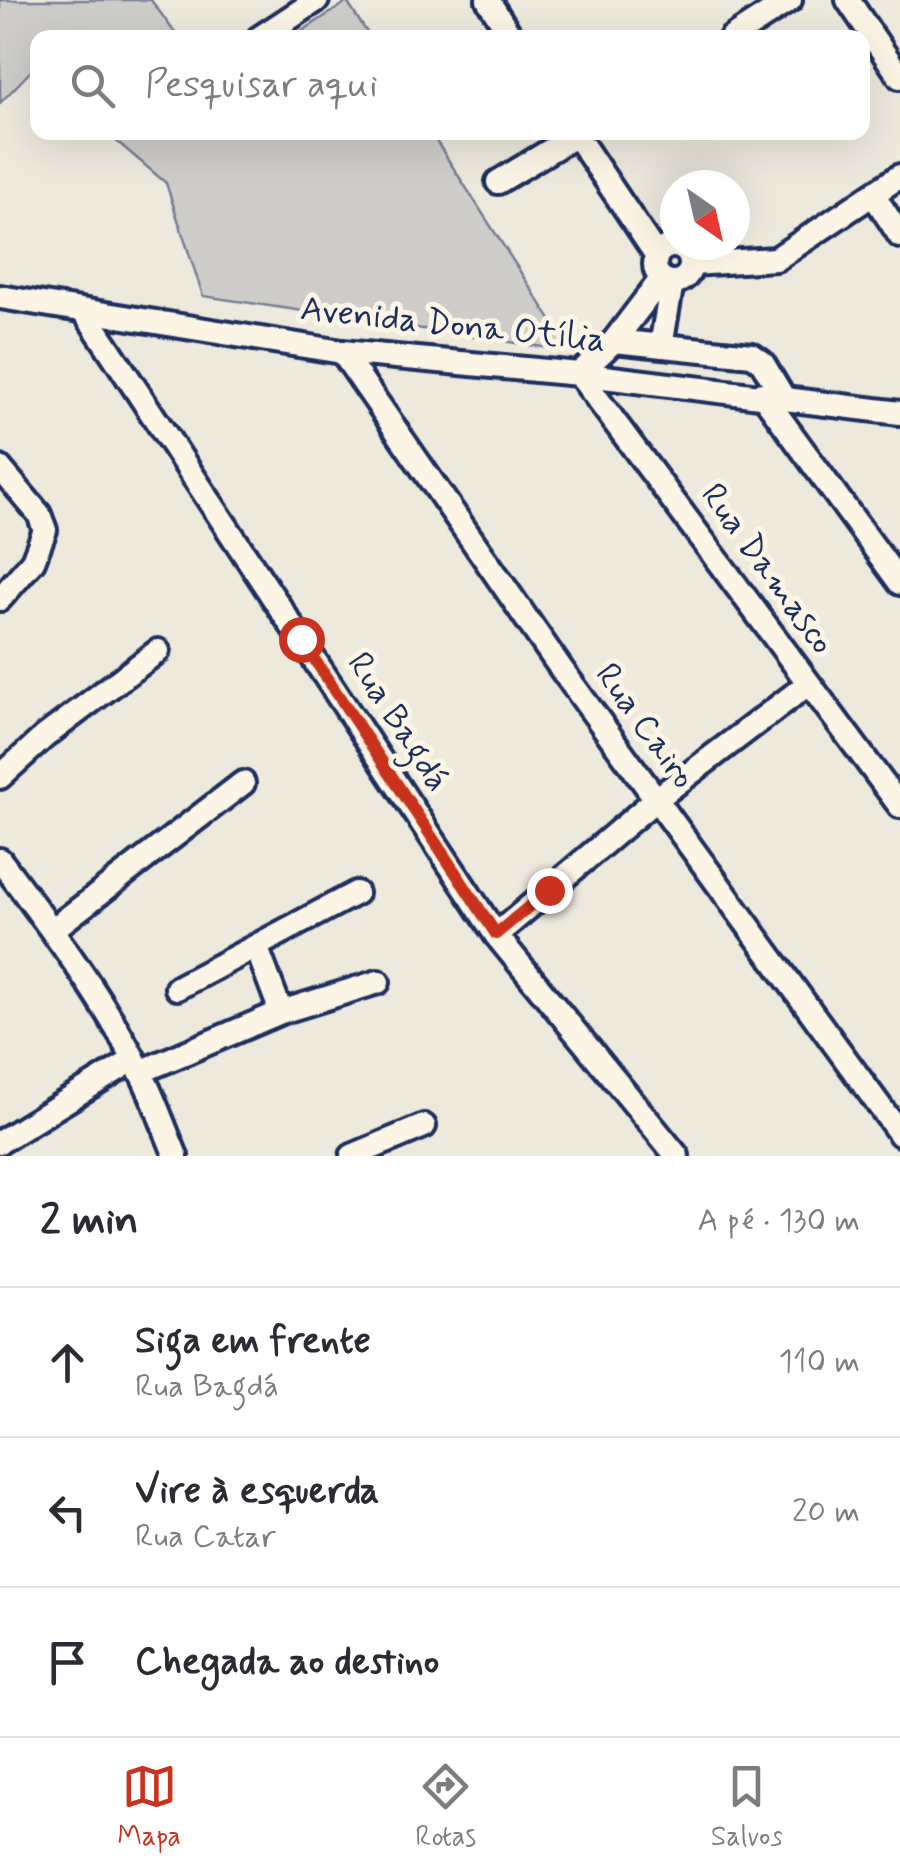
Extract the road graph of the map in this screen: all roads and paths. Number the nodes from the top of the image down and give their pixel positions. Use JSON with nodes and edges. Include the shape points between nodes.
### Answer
{"nodes":[{"id":1,"x":318,"y":0,"type":"edge"},
{"id":2,"x":488,"y":0,"type":"edge"},
{"id":3,"x":848,"y":0,"type":"edge"},
{"id":4,"x":786,"y":1,"type":"edge"},
{"id":5,"x":272,"y":30,"type":"edge"},
{"id":6,"x":507,"y":30,"type":"edge"},
{"id":7,"x":743,"y":30,"type":"edge"},
{"id":8,"x":868,"y":30,"type":"edge"},
{"id":9,"x":870,"y":33,"type":"edge"},
{"id":10,"x":900,"y":78,"type":"edge"},
{"id":11,"x":567,"y":140,"type":"edge"},
{"id":12,"x":581,"y":140,"type":"edge"},
{"id":13,"x":900,"y":176,"type":"edge"},
{"id":14,"x":498,"y":182,"type":"dead end"},
{"id":15,"x":873,"y":194,"type":"junction"},
{"id":16,"x":900,"y":236,"type":"edge"},
{"id":17,"x":691,"y":264,"type":"junction"},
{"id":18,"x":664,"y":272,"type":"junction"},
{"id":19,"x":0,"y":297,"type":"edge"},
{"id":20,"x":84,"y":311,"type":"junction"},
{"id":21,"x":614,"y":341,"type":"junction"},
{"id":22,"x":662,"y":346,"type":"junction"},
{"id":23,"x":342,"y":352,"type":"junction"},
{"id":24,"x":579,"y":374,"type":"junction"},
{"id":25,"x":773,"y":396,"type":"junction"},
{"id":26,"x":900,"y":413,"type":"edge"},
{"id":27,"x":0,"y":468,"type":"edge"},
{"id":28,"x":900,"y":583,"type":"edge"},
{"id":29,"x":0,"y":599,"type":"edge"},
{"id":30,"x":158,"y":651,"type":"dead end"},
{"id":31,"x":808,"y":684,"type":"junction"},
{"id":32,"x":0,"y":777,"type":"edge"},
{"id":33,"x":243,"y":782,"type":"dead end"},
{"id":34,"x":656,"y":800,"type":"junction"},
{"id":35,"x":900,"y":806,"type":"edge"},
{"id":36,"x":0,"y":860,"type":"edge"},
{"id":37,"x":356,"y":893,"type":"dead end"},
{"id":38,"x":52,"y":930,"type":"junction"},
{"id":39,"x":496,"y":934,"type":"junction"},
{"id":40,"x":256,"y":946,"type":"junction"},
{"id":41,"x":378,"y":982,"type":"dead end"},
{"id":42,"x":176,"y":988,"type":"dead end"},
{"id":43,"x":281,"y":1012,"type":"junction"},
{"id":44,"x":137,"y":1066,"type":"junction"},
{"id":45,"x":424,"y":1126,"type":"dead end"},
{"id":46,"x":900,"y":1134,"type":"edge"},
{"id":47,"x":0,"y":1142,"type":"edge"},
{"id":48,"x":176,"y":1156,"type":"edge"},
{"id":49,"x":352,"y":1156,"type":"edge"},
{"id":50,"x":677,"y":1156,"type":"edge"}],
"edges":[{"from":1,"to":5,"type":"street"},
{"from":2,"to":6,"type":"street"},
{"from":3,"to":8,"type":"street"},
{"from":4,"to":7,"type":"street"},
{"from":9,"to":10,"type":"street"},
{"from":11,"to":14,"type":"street"},
{"from":12,"to":18,"type":"street"},
{"from":13,"to":15,"type":"street"},
{"from":15,"to":16,"type":"street"},
{"from":15,"to":17,"type":"street","via":[[776,259]]},
{"from":17,"to":18,"type":"street","via":[[683,279]]},
{"from":17,"to":18,"type":"street","via":[[687,253],[665,248]]},
{"from":18,"to":21,"type":"street"},
{"from":18,"to":22,"type":"street"},
{"from":19,"to":20,"type":"street","name":"Avenida Dona Otília"},
{"from":20,"to":23,"type":"street","name":"Avenida Dona Otília"},
{"from":20,"to":39,"type":"street","name":"Rua Bagdá"},
{"from":21,"to":22,"type":"street"},
{"from":21,"to":24,"type":"street"},
{"from":22,"to":25,"type":"street","via":[[752,355],[762,362]]},
{"from":23,"to":24,"type":"street","name":"Avenida Dona Otília"},
{"from":23,"to":34,"type":"street","name":"Rua Cairo"},
{"from":24,"to":25,"type":"street","name":"Avenida Dona Otília"},
{"from":24,"to":31,"type":"street","name":"Rua Damasco"},
{"from":25,"to":26,"type":"street","name":"Avenida Dona Otília"},
{"from":25,"to":28,"type":"street"},
{"from":27,"to":29,"type":"street","via":[[45,530],[33,561]]},
{"from":30,"to":32,"type":"street"},
{"from":31,"to":34,"type":"street"},
{"from":31,"to":35,"type":"street","name":"Rua Damasco"},
{"from":33,"to":38,"type":"street"},
{"from":34,"to":39,"type":"street"},
{"from":34,"to":46,"type":"street","name":"Rua Cairo"},
{"from":36,"to":38,"type":"street"},
{"from":37,"to":40,"type":"street"},
{"from":38,"to":44,"type":"street"},
{"from":39,"to":50,"type":"street","name":"Rua Bagdá"},
{"from":40,"to":42,"type":"street"},
{"from":40,"to":43,"type":"street"},
{"from":41,"to":43,"type":"street"},
{"from":43,"to":44,"type":"street"},
{"from":44,"to":47,"type":"street"},
{"from":44,"to":48,"type":"street"},
{"from":45,"to":49,"type":"street"}]}
